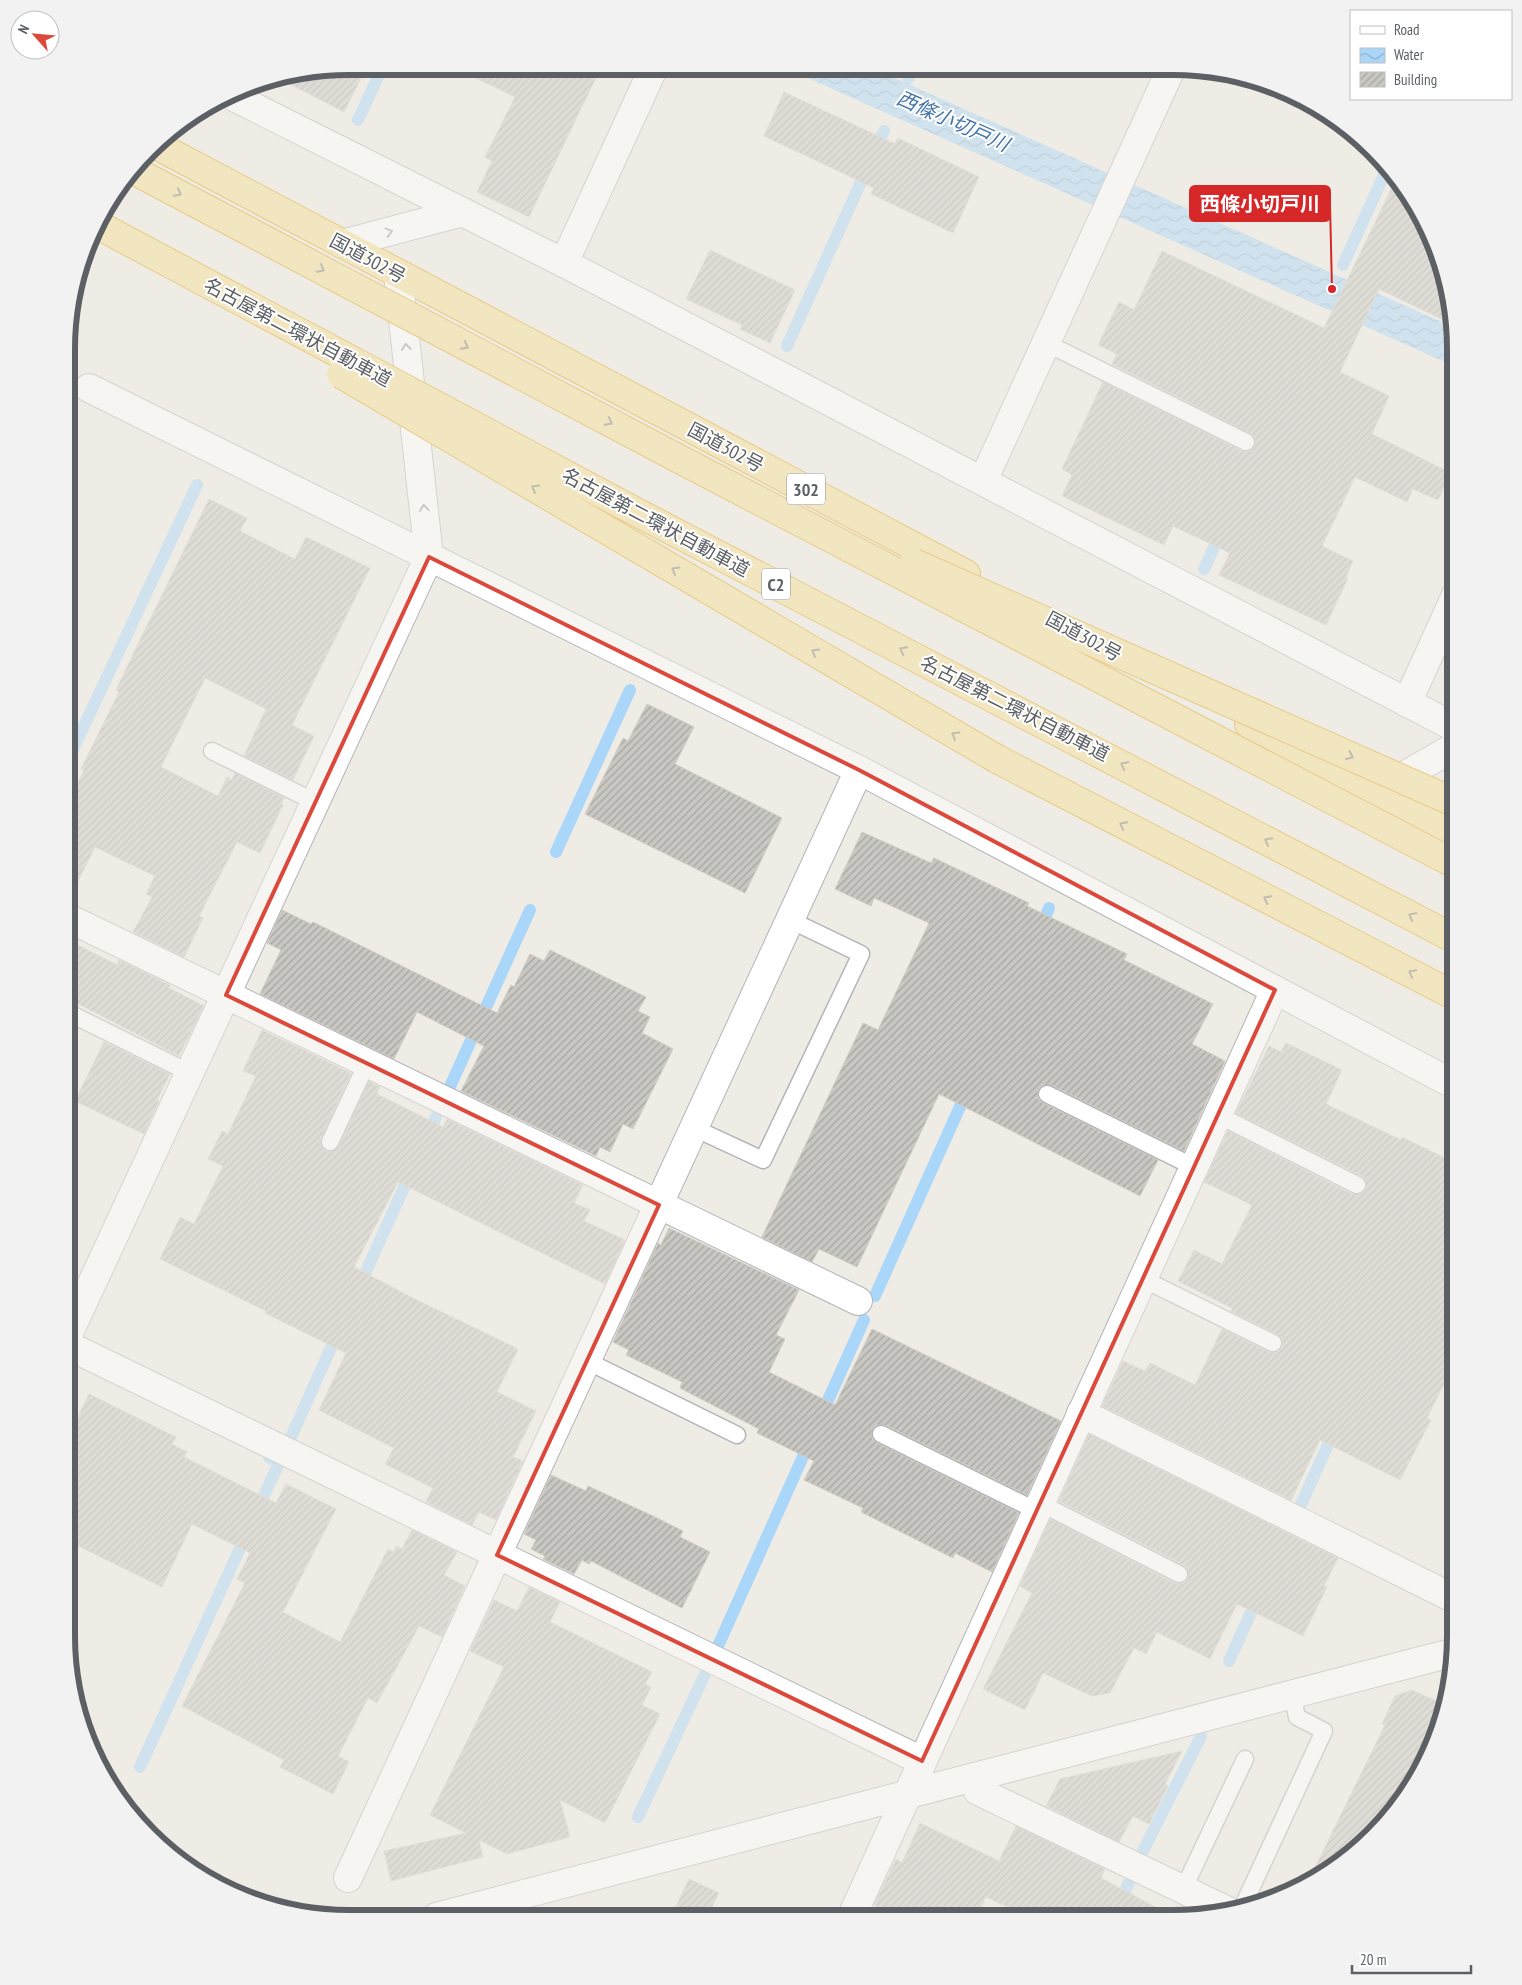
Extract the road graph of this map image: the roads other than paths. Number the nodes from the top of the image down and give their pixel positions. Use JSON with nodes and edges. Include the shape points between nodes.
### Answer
{"nodes":[{"id":1,"x":650,"y":75,"type":"edge"},
{"id":2,"x":1168,"y":75,"type":"edge"},
{"id":3,"x":238,"y":99,"type":"edge"},
{"id":4,"x":162,"y":148,"type":"edge"},
{"id":5,"x":139,"y":173,"type":"edge"},
{"id":6,"x":463,"y":212,"type":"junction"},
{"id":7,"x":103,"y":227,"type":"edge"},
{"id":8,"x":103,"y":227,"type":"edge"},
{"id":9,"x":342,"y":244,"type":"junction"},
{"id":10,"x":564,"y":263,"type":"junction"},
{"id":11,"x":398,"y":274,"type":"junction"},
{"id":12,"x":1046,"y":343,"type":"junction"},
{"id":13,"x":89,"y":388,"type":"dead end"},
{"id":14,"x":1246,"y":442,"type":"dead end"},
{"id":15,"x":666,"y":452,"type":"junction"},
{"id":16,"x":983,"y":481,"type":"junction"},
{"id":17,"x":429,"y":557,"type":"junction"},
{"id":18,"x":1447,"y":615,"type":"edge"},
{"id":19,"x":1407,"y":703,"type":"junction"},
{"id":20,"x":1447,"y":723,"type":"edge"},
{"id":21,"x":212,"y":751,"type":"dead end"},
{"id":22,"x":1447,"y":751,"type":"edge"},
{"id":23,"x":859,"y":770,"type":"junction"},
{"id":24,"x":1378,"y":791,"type":"junction"},
{"id":25,"x":1447,"y":799,"type":"edge"},
{"id":26,"x":315,"y":802,"type":"junction"},
{"id":27,"x":1447,"y":828,"type":"edge"},
{"id":28,"x":1447,"y":859,"type":"edge"},
{"id":29,"x":790,"y":920,"type":"junction"},
{"id":30,"x":75,"y":921,"type":"edge"},
{"id":31,"x":1447,"y":934,"type":"edge"},
{"id":32,"x":1275,"y":990,"type":"junction"},
{"id":33,"x":1447,"y":992,"type":"edge"},
{"id":34,"x":226,"y":995,"type":"junction"},
{"id":35,"x":75,"y":1016,"type":"edge"},
{"id":36,"x":368,"y":1064,"type":"junction"},
{"id":37,"x":190,"y":1073,"type":"junction"},
{"id":38,"x":1447,"y":1081,"type":"edge"},
{"id":39,"x":1047,"y":1094,"type":"dead end"},
{"id":40,"x":1218,"y":1115,"type":"junction"},
{"id":41,"x":694,"y":1128,"type":"junction"},
{"id":42,"x":330,"y":1142,"type":"dead end"},
{"id":43,"x":1194,"y":1166,"type":"junction"},
{"id":44,"x":1357,"y":1185,"type":"dead end"},
{"id":45,"x":659,"y":1205,"type":"junction"},
{"id":46,"x":1143,"y":1279,"type":"junction"},
{"id":47,"x":858,"y":1301,"type":"dead end"},
{"id":48,"x":75,"y":1320,"type":"edge"},
{"id":49,"x":1273,"y":1343,"type":"dead end"},
{"id":50,"x":75,"y":1349,"type":"edge"},
{"id":51,"x":587,"y":1361,"type":"junction"},
{"id":52,"x":1081,"y":1413,"type":"junction"},
{"id":53,"x":881,"y":1434,"type":"dead end"},
{"id":54,"x":737,"y":1436,"type":"dead end"},
{"id":55,"x":1039,"y":1507,"type":"junction"},
{"id":56,"x":498,"y":1555,"type":"junction"},
{"id":57,"x":1180,"y":1574,"type":"dead end"},
{"id":58,"x":1447,"y":1595,"type":"edge"},
{"id":59,"x":1446,"y":1654,"type":"edge"},
{"id":60,"x":1292,"y":1694,"type":"junction"},
{"id":61,"x":1245,"y":1759,"type":"dead end"},
{"id":62,"x":922,"y":1761,"type":"junction"},
{"id":63,"x":975,"y":1777,"type":"junction"},
{"id":64,"x":907,"y":1795,"type":"junction"},
{"id":65,"x":348,"y":1878,"type":"dead end"},
{"id":66,"x":1245,"y":1901,"type":"edge"},
{"id":67,"x":1205,"y":1904,"type":"edge"},
{"id":68,"x":463,"y":1910,"type":"edge"},
{"id":69,"x":855,"y":1910,"type":"edge"}],
"edges":[{"from":1,"to":10,"type":"street"},
{"from":2,"to":12,"type":"street"},
{"from":3,"to":6,"type":"street"},
{"from":4,"to":9,"type":"highway","name":"国道302号","number":"302"},
{"from":5,"to":15,"type":"highway","one_way":true,"bridge":true},
{"from":9,"to":6,"type":"street","one_way":true},
{"from":6,"to":10,"type":"street"},
{"from":31,"to":7,"type":"highway","name":"名古屋第二環状自動車道","number":"C2","one_way":true,"bridge":true,"via":[[646,517]]},
{"from":33,"to":8,"type":"highway","one_way":true,"bridge":true,"via":[[997,759],[376,395]]},
{"from":9,"to":11,"type":"highway","name":"国道302号","number":"302"},
{"from":10,"to":16,"type":"street"},
{"from":17,"to":11,"type":"street","one_way":true},
{"from":11,"to":24,"type":"highway","name":"国道302号","number":"302"},
{"from":12,"to":14,"type":"lane"},
{"from":12,"to":16,"type":"street"},
{"from":13,"to":17,"type":"street"},
{"from":15,"to":25,"type":"highway","one_way":true,"bridge":true},
{"from":15,"to":28,"type":"highway","bridge":true},
{"from":16,"to":19,"type":"street"},
{"from":17,"to":23,"type":"street"},
{"from":17,"to":26,"type":"street"},
{"from":18,"to":19,"type":"street"},
{"from":19,"to":20,"type":"street"},
{"from":21,"to":26,"type":"lane"},
{"from":22,"to":24,"type":"street"},
{"from":23,"to":29,"type":"street"},
{"from":23,"to":32,"type":"street"},
{"from":24,"to":27,"type":"highway","name":"国道302号","number":"302"},
{"from":26,"to":34,"type":"street"},
{"from":29,"to":41,"type":"street"},
{"from":29,"to":41,"type":"lane","via":[[861,954],[763,1160]]},
{"from":30,"to":34,"type":"street"},
{"from":32,"to":38,"type":"street"},
{"from":32,"to":40,"type":"street"},
{"from":34,"to":36,"type":"street"},
{"from":34,"to":37,"type":"street"},
{"from":35,"to":37,"type":"lane"},
{"from":36,"to":42,"type":"lane"},
{"from":36,"to":45,"type":"street"},
{"from":37,"to":48,"type":"street"},
{"from":39,"to":43,"type":"lane"},
{"from":40,"to":43,"type":"street"},
{"from":40,"to":44,"type":"lane"},
{"from":41,"to":45,"type":"street"},
{"from":43,"to":46,"type":"street"},
{"from":45,"to":47,"type":"street"},
{"from":45,"to":51,"type":"street"},
{"from":46,"to":49,"type":"lane"},
{"from":46,"to":52,"type":"street"},
{"from":50,"to":56,"type":"street"},
{"from":51,"to":54,"type":"lane"},
{"from":51,"to":56,"type":"street"},
{"from":52,"to":55,"type":"street"},
{"from":52,"to":58,"type":"street"},
{"from":53,"to":55,"type":"lane"},
{"from":55,"to":57,"type":"lane"},
{"from":55,"to":62,"type":"street"},
{"from":56,"to":62,"type":"street"},
{"from":56,"to":65,"type":"street"},
{"from":59,"to":60,"type":"street"},
{"from":60,"to":63,"type":"street"},
{"from":60,"to":66,"type":"lane","via":[[1297,1717],[1324,1731]]},
{"from":61,"to":67,"type":"lane"},
{"from":62,"to":64,"type":"street"},
{"from":63,"to":64,"type":"street"},
{"from":63,"to":67,"type":"street","via":[[978,1791]]},
{"from":64,"to":68,"type":"street"},
{"from":64,"to":69,"type":"street"}]}
